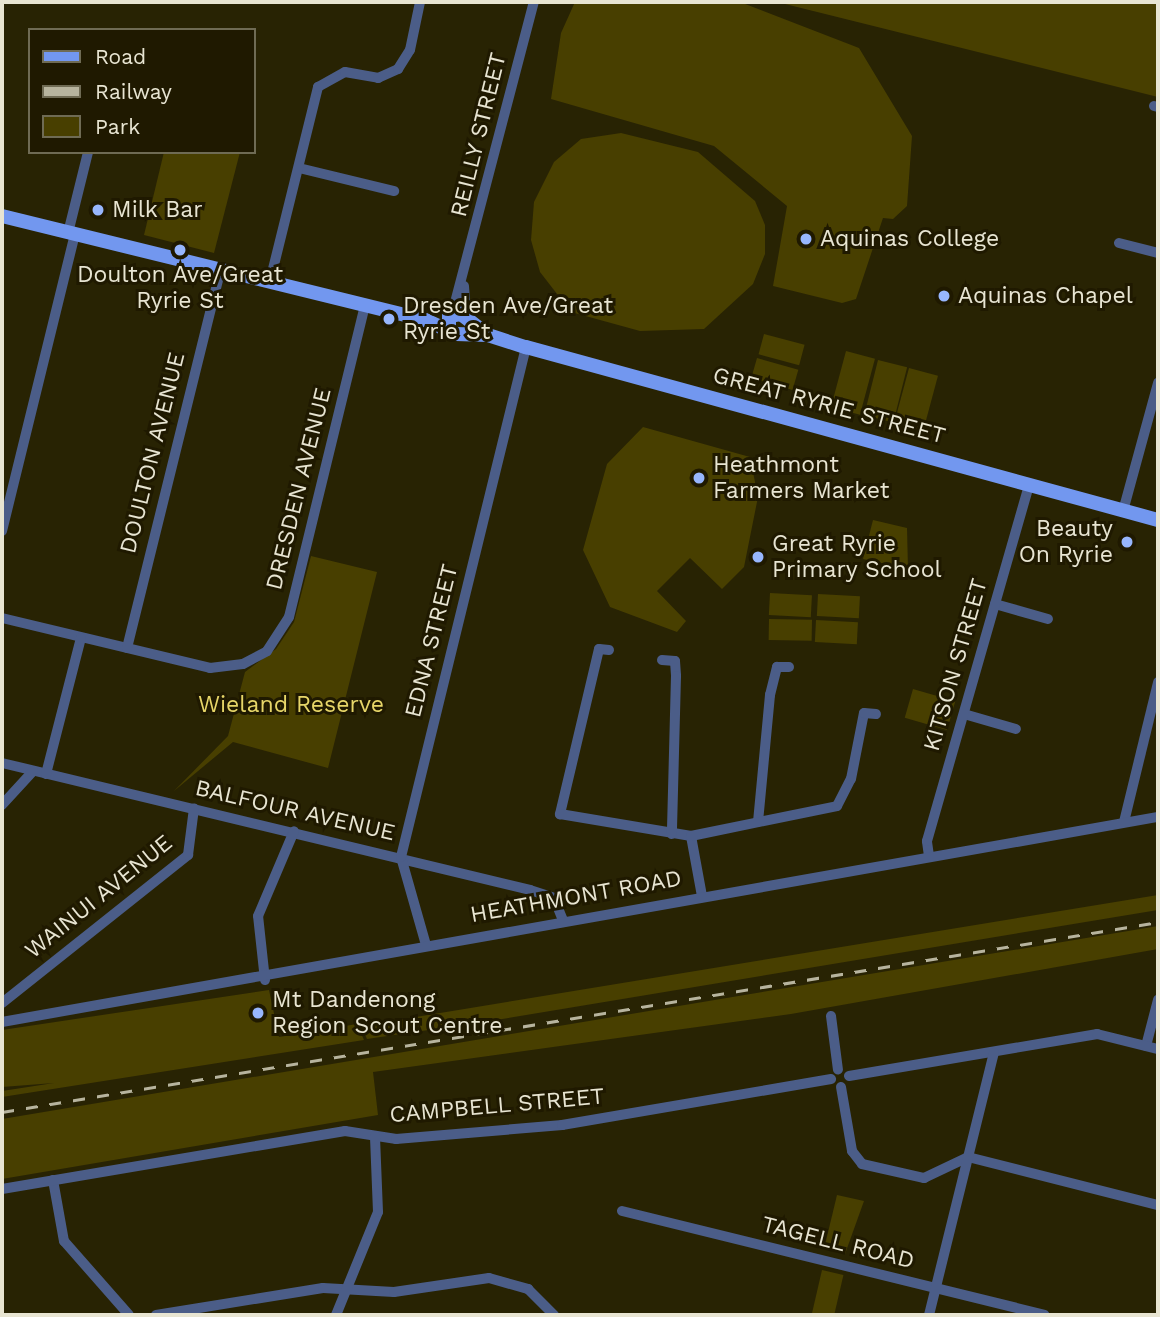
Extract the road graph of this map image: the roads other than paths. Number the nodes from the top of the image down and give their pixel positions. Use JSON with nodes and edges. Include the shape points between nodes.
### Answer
{"nodes":[{"id":1,"x":420,"y":2,"type":"edge"},
{"id":2,"x":520,"y":2,"type":"edge"},
{"id":3,"x":534,"y":3,"type":"edge"},
{"id":4,"x":88,"y":154,"type":"edge"},
{"id":5,"x":299,"y":168,"type":"junction"},
{"id":6,"x":394,"y":191,"type":"dead end"},
{"id":7,"x":2,"y":216,"type":"edge"},
{"id":8,"x":71,"y":233,"type":"junction"},
{"id":9,"x":1119,"y":243,"type":"dead end"},
{"id":10,"x":1158,"y":253,"type":"edge"},
{"id":11,"x":221,"y":269,"type":"junction"},
{"id":12,"x":270,"y":281,"type":"junction"},
{"id":13,"x":365,"y":305,"type":"junction"},
{"id":14,"x":457,"y":322,"type":"junction"},
{"id":15,"x":526,"y":347,"type":"junction"},
{"id":16,"x":1158,"y":383,"type":"edge"},
{"id":17,"x":1029,"y":486,"type":"junction"},
{"id":18,"x":1123,"y":511,"type":"junction"},
{"id":19,"x":1158,"y":520,"type":"edge"},
{"id":20,"x":2,"y":531,"type":"edge"},
{"id":21,"x":995,"y":604,"type":"junction"},
{"id":22,"x":2,"y":618,"type":"edge"},
{"id":23,"x":1048,"y":619,"type":"dead end"},
{"id":24,"x":81,"y":638,"type":"junction"},
{"id":25,"x":127,"y":648,"type":"junction"},
{"id":26,"x":599,"y":649,"type":"dead end"},
{"id":27,"x":662,"y":660,"type":"dead end"},
{"id":28,"x":789,"y":667,"type":"dead end"},
{"id":29,"x":1158,"y":682,"type":"edge"},
{"id":30,"x":876,"y":714,"type":"dead end"},
{"id":31,"x":964,"y":714,"type":"junction"},
{"id":32,"x":1016,"y":729,"type":"dead end"},
{"id":33,"x":2,"y":763,"type":"edge"},
{"id":34,"x":33,"y":771,"type":"junction"},
{"id":35,"x":46,"y":774,"type":"junction"},
{"id":36,"x":2,"y":805,"type":"edge"},
{"id":37,"x":194,"y":808,"type":"junction"},
{"id":38,"x":1158,"y":817,"type":"edge"},
{"id":39,"x":758,"y":822,"type":"junction"},
{"id":40,"x":1124,"y":822,"type":"junction"},
{"id":41,"x":294,"y":831,"type":"junction"},
{"id":42,"x":672,"y":834,"type":"junction"},
{"id":43,"x":691,"y":836,"type":"junction"},
{"id":44,"x":929,"y":856,"type":"junction"},
{"id":45,"x":401,"y":857,"type":"junction"},
{"id":46,"x":702,"y":897,"type":"junction"},
{"id":47,"x":563,"y":920,"type":"junction"},
{"id":48,"x":426,"y":945,"type":"junction"},
{"id":49,"x":265,"y":980,"type":"junction"},
{"id":50,"x":1158,"y":1000,"type":"edge"},
{"id":51,"x":2,"y":1003,"type":"edge"},
{"id":52,"x":831,"y":1016,"type":"dead end"},
{"id":53,"x":2,"y":1022,"type":"edge"},
{"id":54,"x":1146,"y":1046,"type":"junction"},
{"id":55,"x":1158,"y":1049,"type":"edge"},
{"id":56,"x":994,"y":1053,"type":"junction"},
{"id":57,"x":835,"y":1074,"type":"junction"},
{"id":58,"x":849,"y":1076,"type":"junction"},
{"id":59,"x":841,"y":1087,"type":"junction"},
{"id":60,"x":375,"y":1136,"type":"junction"},
{"id":61,"x":968,"y":1157,"type":"junction"},
{"id":62,"x":53,"y":1180,"type":"junction"},
{"id":63,"x":2,"y":1189,"type":"edge"},
{"id":64,"x":1158,"y":1205,"type":"edge"},
{"id":65,"x":622,"y":1211,"type":"dead end"},
{"id":66,"x":936,"y":1288,"type":"junction"},
{"id":67,"x":347,"y":1289,"type":"junction"},
{"id":68,"x":129,"y":1315,"type":"edge"},
{"id":69,"x":156,"y":1315,"type":"edge"},
{"id":70,"x":336,"y":1315,"type":"edge"},
{"id":71,"x":554,"y":1315,"type":"edge"},
{"id":72,"x":929,"y":1315,"type":"edge"},
{"id":73,"x":1045,"y":1315,"type":"edge"}],
"edges":[{"from":1,"to":5,"type":"street","via":[[410,50],[398,69],[377,78],[345,72],[318,87]]},
{"from":2,"to":3,"type":"street"},
{"from":3,"to":14,"type":"street","name":"REILLY STREET"},
{"from":4,"to":8,"type":"street"},
{"from":5,"to":6,"type":"street"},
{"from":5,"to":12,"type":"street"},
{"from":7,"to":8,"type":"main road","name":"GREAT RYRIE STREET"},
{"from":8,"to":11,"type":"main road","name":"GREAT RYRIE STREET"},
{"from":8,"to":20,"type":"street"},
{"from":9,"to":10,"type":"street"},
{"from":11,"to":12,"type":"main road","name":"GREAT RYRIE STREET"},
{"from":11,"to":25,"type":"street","name":"DOULTON AVENUE"},
{"from":12,"to":13,"type":"main road","name":"GREAT RYRIE STREET"},
{"from":13,"to":14,"type":"main road","name":"GREAT RYRIE STREET","via":[[425,320]]},
{"from":13,"to":25,"type":"street","name":"DRESDEN AVENUE","via":[[289,617],[267,651],[243,664],[202,667]]},
{"from":14,"to":15,"type":"main road","name":"GREAT RYRIE STREET"},
{"from":15,"to":17,"type":"main road","name":"GREAT RYRIE STREET"},
{"from":15,"to":45,"type":"street","name":"EDNA STREET"},
{"from":16,"to":18,"type":"street"},
{"from":17,"to":18,"type":"main road","name":"GREAT RYRIE STREET"},
{"from":17,"to":21,"type":"street","name":"KITSON STREET"},
{"from":18,"to":19,"type":"main road","name":"GREAT RYRIE STREET"},
{"from":21,"to":23,"type":"street"},
{"from":21,"to":31,"type":"street","name":"KITSON STREET"},
{"from":22,"to":24,"type":"street"},
{"from":24,"to":25,"type":"street"},
{"from":24,"to":35,"type":"street"},
{"from":26,"to":42,"type":"street","via":[[560,814]]},
{"from":27,"to":42,"type":"street","via":[[675,661],[676,676]]},
{"from":28,"to":39,"type":"street","via":[[772,666]]},
{"from":29,"to":40,"type":"street"},
{"from":30,"to":39,"type":"street","via":[[864,713],[851,779],[838,806]]},
{"from":31,"to":32,"type":"street"},
{"from":31,"to":44,"type":"street","name":"KITSON STREET","via":[[927,841]]},
{"from":33,"to":34,"type":"street","name":"BALFOUR AVENUE"},
{"from":34,"to":35,"type":"street","name":"BALFOUR AVENUE"},
{"from":34,"to":36,"type":"street"},
{"from":35,"to":37,"type":"street","name":"BALFOUR AVENUE"},
{"from":37,"to":41,"type":"street","name":"BALFOUR AVENUE"},
{"from":37,"to":51,"type":"street","name":"WAINUI AVENUE","via":[[188,855]]},
{"from":38,"to":40,"type":"street","name":"HEATHMONT ROAD"},
{"from":39,"to":43,"type":"street"},
{"from":40,"to":44,"type":"street","name":"HEATHMONT ROAD"},
{"from":41,"to":45,"type":"street","name":"BALFOUR AVENUE"},
{"from":41,"to":49,"type":"street","via":[[258,916]]},
{"from":42,"to":43,"type":"street"},
{"from":43,"to":46,"type":"street"},
{"from":44,"to":46,"type":"street","name":"HEATHMONT ROAD"},
{"from":45,"to":47,"type":"street","name":"BALFOUR AVENUE","via":[[554,898]]},
{"from":45,"to":48,"type":"street","name":"EDNA STREET"},
{"from":46,"to":47,"type":"street","name":"HEATHMONT ROAD"},
{"from":47,"to":48,"type":"street","name":"HEATHMONT ROAD"},
{"from":48,"to":49,"type":"street","name":"HEATHMONT ROAD"},
{"from":49,"to":53,"type":"street","name":"HEATHMONT ROAD"},
{"from":50,"to":54,"type":"street"},
{"from":52,"to":57,"type":"street"},
{"from":54,"to":55,"type":"street"},
{"from":54,"to":56,"type":"street","via":[[1097,1034]]},
{"from":56,"to":58,"type":"street"},
{"from":56,"to":61,"type":"street"},
{"from":57,"to":58,"type":"street"},
{"from":57,"to":59,"type":"street"},
{"from":57,"to":60,"type":"street","name":"CAMPBELL STREET","via":[[562,1125]]},
{"from":58,"to":59,"type":"street"},
{"from":59,"to":61,"type":"street","via":[[852,1151],[862,1164],[924,1178]]},
{"from":60,"to":62,"type":"street","name":"CAMPBELL STREET","via":[[345,1131]]},
{"from":60,"to":67,"type":"street","via":[[378,1212]]},
{"from":61,"to":64,"type":"street"},
{"from":61,"to":66,"type":"street"},
{"from":62,"to":63,"type":"street","name":"CAMPBELL STREET"},
{"from":62,"to":68,"type":"street","via":[[64,1241]]},
{"from":65,"to":66,"type":"street","name":"TAGELL ROAD"},
{"from":66,"to":72,"type":"street"},
{"from":66,"to":73,"type":"street","name":"TAGELL ROAD"},
{"from":67,"to":69,"type":"street"},
{"from":67,"to":70,"type":"street"},
{"from":67,"to":71,"type":"street","via":[[394,1292],[505,1280],[535,1294]]}]}
